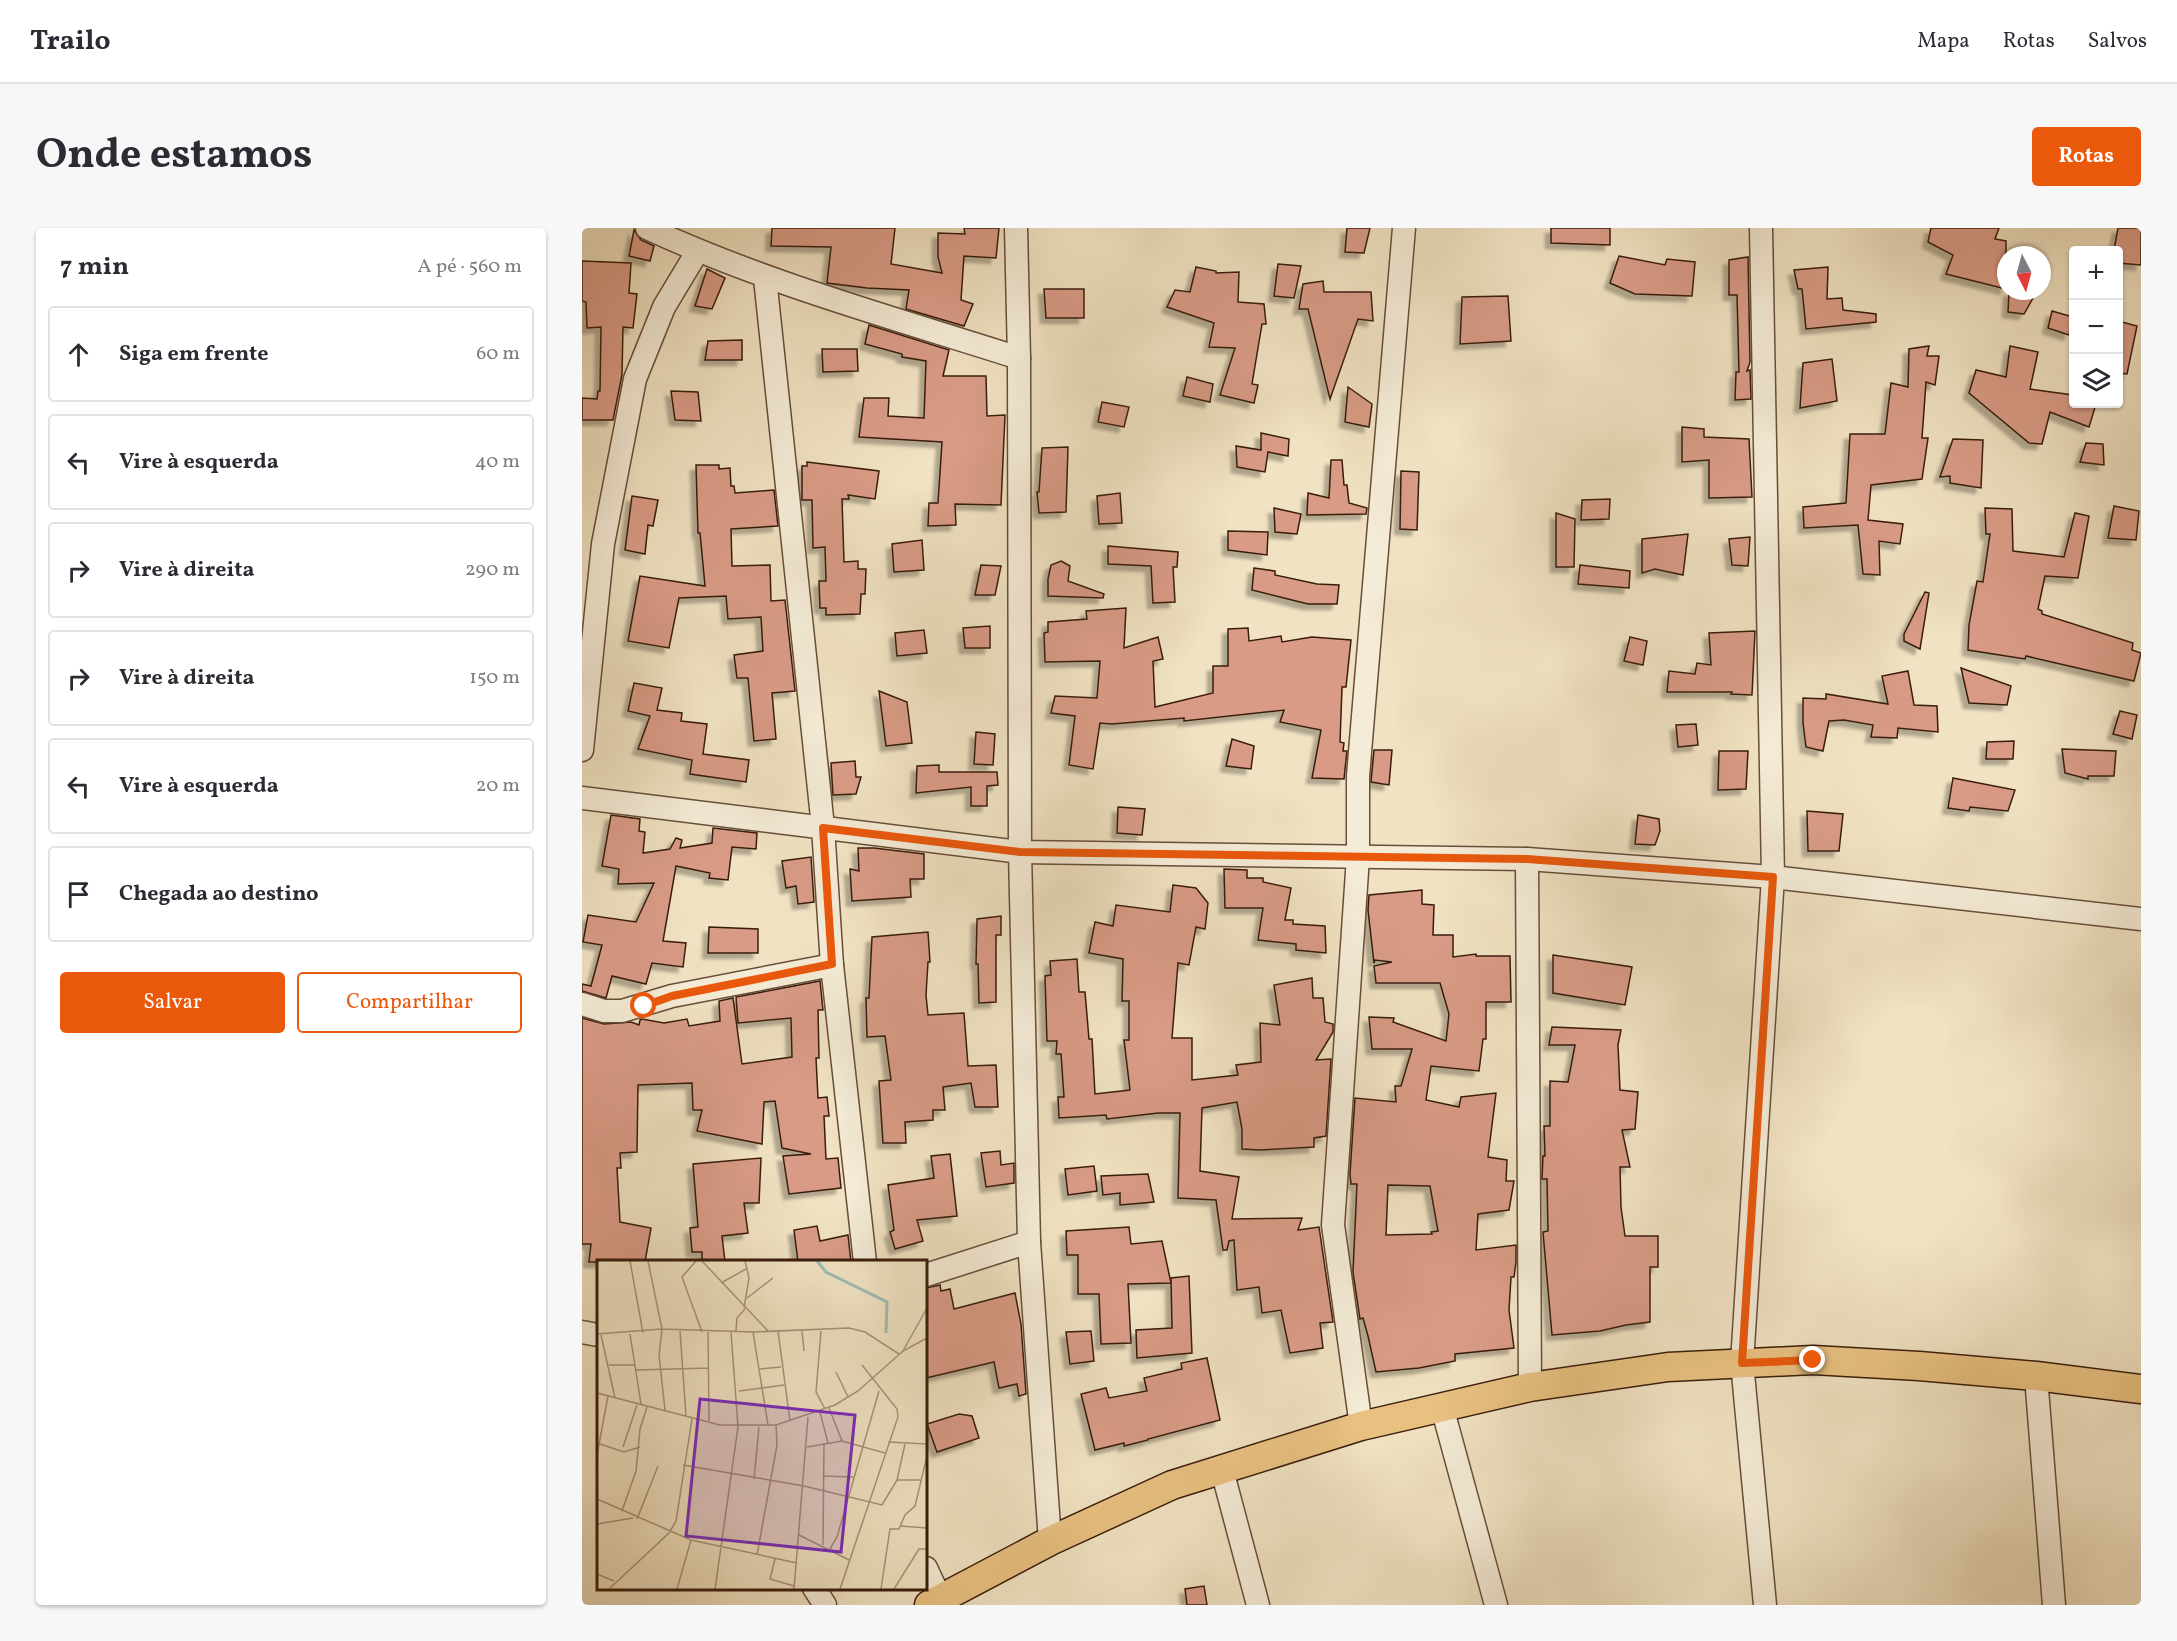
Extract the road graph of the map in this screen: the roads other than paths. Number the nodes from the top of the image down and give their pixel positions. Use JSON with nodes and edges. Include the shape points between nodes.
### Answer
{"nodes":[{"id":1,"x":646,"y":228,"type":"edge"},
{"id":2,"x":1016,"y":228,"type":"edge"},
{"id":3,"x":1404,"y":228,"type":"edge"},
{"id":4,"x":1761,"y":228,"type":"edge"},
{"id":5,"x":698,"y":252,"type":"junction"},
{"id":6,"x":765,"y":278,"type":"junction"},
{"id":7,"x":1019,"y":358,"type":"junction"},
{"id":8,"x":582,"y":750,"type":"edge"},
{"id":9,"x":582,"y":798,"type":"edge"},
{"id":10,"x":823,"y":828,"type":"junction"},
{"id":11,"x":1020,"y":852,"type":"junction"},
{"id":12,"x":1358,"y":857,"type":"junction"},
{"id":13,"x":1527,"y":859,"type":"junction"},
{"id":14,"x":1773,"y":877,"type":"junction"},
{"id":15,"x":2141,"y":919,"type":"edge"},
{"id":16,"x":832,"y":964,"type":"junction"},
{"id":17,"x":582,"y":1004,"type":"edge"},
{"id":18,"x":1029,"y":1242,"type":"junction"},
{"id":19,"x":865,"y":1260,"type":"edge"},
{"id":20,"x":927,"y":1275,"type":"edge"},
{"id":21,"x":582,"y":1332,"type":"edge"},
{"id":22,"x":597,"y":1335,"type":"edge"},
{"id":23,"x":1742,"y":1363,"type":"junction"},
{"id":24,"x":2036,"y":1376,"type":"junction"},
{"id":25,"x":1530,"y":1387,"type":"junction"},
{"id":26,"x":2141,"y":1389,"type":"edge"},
{"id":27,"x":1442,"y":1407,"type":"junction"},
{"id":28,"x":1361,"y":1426,"type":"junction"},
{"id":29,"x":1222,"y":1470,"type":"junction"},
{"id":30,"x":1050,"y":1541,"type":"junction"},
{"id":31,"x":927,"y":1572,"type":"edge"},
{"id":32,"x":815,"y":1590,"type":"edge"},
{"id":33,"x":935,"y":1602,"type":"edge"},
{"id":34,"x":825,"y":1605,"type":"edge"},
{"id":35,"x":1258,"y":1605,"type":"edge"},
{"id":36,"x":1496,"y":1605,"type":"edge"},
{"id":37,"x":1765,"y":1605,"type":"edge"},
{"id":38,"x":2054,"y":1605,"type":"edge"}],
"edges":[{"from":1,"to":5,"type":"street"},
{"from":2,"to":7,"type":"street"},
{"from":3,"to":12,"type":"street","via":[[1358,776]]},
{"from":4,"to":14,"type":"street"},
{"from":5,"to":6,"type":"street"},
{"from":5,"to":8,"type":"street","via":[[664,307],[636,379],[603,544]]},
{"from":6,"to":7,"type":"street"},
{"from":6,"to":10,"type":"street"},
{"from":7,"to":11,"type":"street"},
{"from":9,"to":10,"type":"street"},
{"from":10,"to":11,"type":"street"},
{"from":10,"to":16,"type":"street"},
{"from":11,"to":12,"type":"street"},
{"from":11,"to":18,"type":"street"},
{"from":12,"to":13,"type":"street"},
{"from":12,"to":28,"type":"street","via":[[1333,1225]]},
{"from":13,"to":14,"type":"street"},
{"from":13,"to":25,"type":"street"},
{"from":14,"to":15,"type":"street"},
{"from":14,"to":23,"type":"street"},
{"from":16,"to":17,"type":"street","via":[[672,996],[622,1011],[604,1011]]},
{"from":16,"to":19,"type":"street"},
{"from":18,"to":20,"type":"street"},
{"from":18,"to":30,"type":"street"},
{"from":21,"to":22,"type":"street"},
{"from":23,"to":24,"type":"main road","via":[[1813,1360]]},
{"from":23,"to":25,"type":"main road","via":[[1668,1367]]},
{"from":23,"to":37,"type":"street"},
{"from":24,"to":26,"type":"main road"},
{"from":24,"to":38,"type":"street"},
{"from":25,"to":27,"type":"main road"},
{"from":27,"to":28,"type":"main road"},
{"from":27,"to":36,"type":"street"},
{"from":28,"to":29,"type":"main road"},
{"from":29,"to":30,"type":"main road","via":[[1172,1485]]},
{"from":29,"to":35,"type":"street"},
{"from":30,"to":33,"type":"main road"},
{"from":31,"to":33,"type":"street"},
{"from":32,"to":34,"type":"street"}]}
